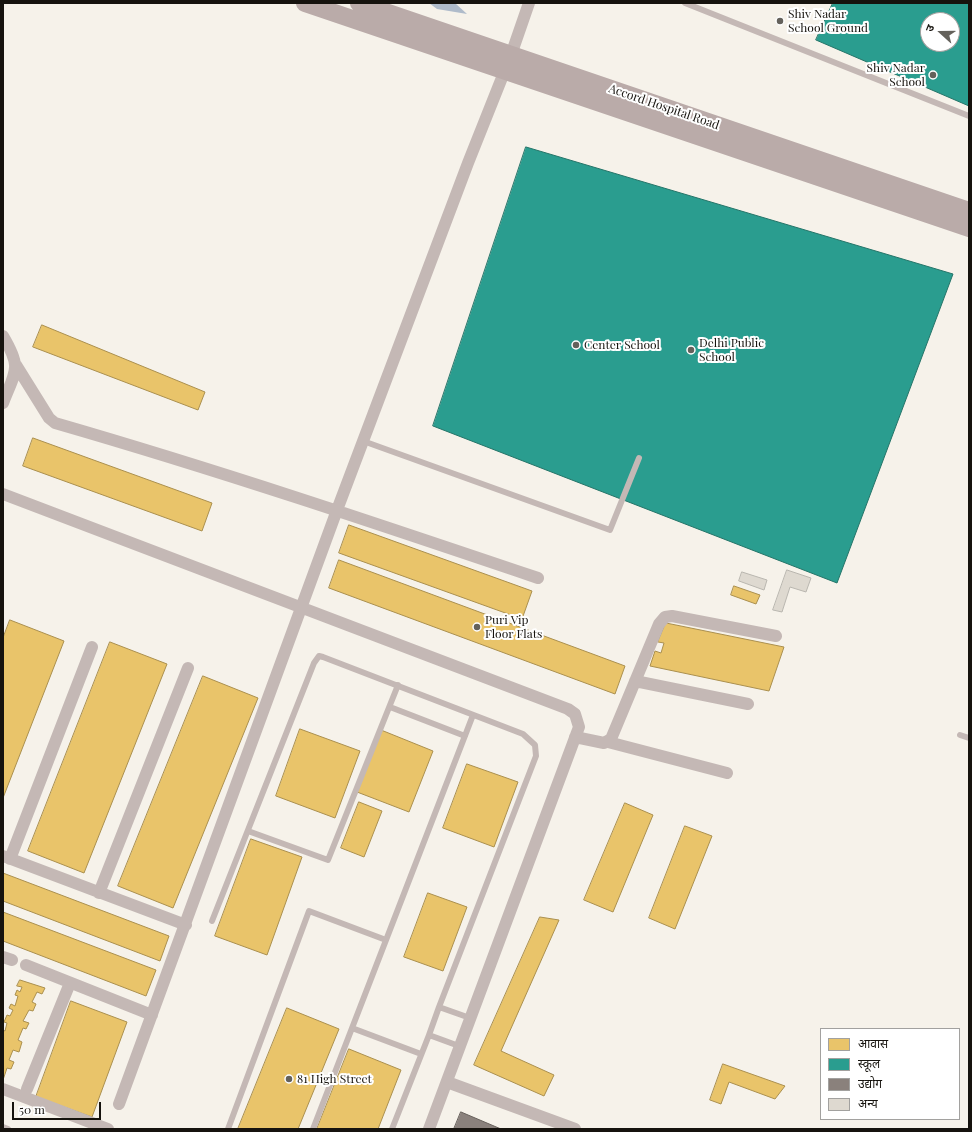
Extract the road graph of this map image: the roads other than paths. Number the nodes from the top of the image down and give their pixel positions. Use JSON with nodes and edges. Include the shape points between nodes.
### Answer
{"nodes":[{"id":1,"x":305,"y":3,"type":"edge"},
{"id":2,"x":358,"y":3,"type":"edge"},
{"id":3,"x":529,"y":3,"type":"edge"},
{"id":4,"x":685,"y":3,"type":"edge"},
{"id":5,"x":508,"y":63,"type":"junction"},
{"id":6,"x":969,"y":116,"type":"edge"},
{"id":7,"x":969,"y":211,"type":"edge"},
{"id":8,"x":969,"y":228,"type":"edge"},
{"id":9,"x":3,"y":336,"type":"edge"},
{"id":10,"x":16,"y":365,"type":"junction"},
{"id":11,"x":3,"y":403,"type":"edge"},
{"id":12,"x":363,"y":441,"type":"junction"},
{"id":13,"x":639,"y":458,"type":"dead end"},
{"id":14,"x":3,"y":494,"type":"edge"},
{"id":15,"x":337,"y":510,"type":"junction"},
{"id":16,"x":538,"y":578,"type":"dead end"},
{"id":17,"x":301,"y":608,"type":"junction"},
{"id":18,"x":776,"y":636,"type":"dead end"},
{"id":19,"x":92,"y":647,"type":"dead end"},
{"id":20,"x":188,"y":668,"type":"dead end"},
{"id":21,"x":635,"y":681,"type":"junction"},
{"id":22,"x":398,"y":685,"type":"junction"},
{"id":23,"x":748,"y":704,"type":"dead end"},
{"id":24,"x":390,"y":707,"type":"junction"},
{"id":25,"x":474,"y":714,"type":"junction"},
{"id":26,"x":960,"y":735,"type":"dead end"},
{"id":27,"x":465,"y":736,"type":"junction"},
{"id":28,"x":575,"y":737,"type":"junction"},
{"id":29,"x":969,"y":738,"type":"edge"},
{"id":30,"x":608,"y":742,"type":"junction"},
{"id":31,"x":727,"y":773,"type":"dead end"},
{"id":32,"x":248,"y":831,"type":"junction"},
{"id":33,"x":6,"y":858,"type":"edge"},
{"id":34,"x":99,"y":893,"type":"junction"},
{"id":35,"x":212,"y":921,"type":"dead end"},
{"id":36,"x":186,"y":925,"type":"junction"},
{"id":37,"x":386,"y":940,"type":"junction"},
{"id":38,"x":26,"y":965,"type":"dead end"},
{"id":39,"x":70,"y":982,"type":"junction"},
{"id":40,"x":439,"y":1007,"type":"junction"},
{"id":41,"x":152,"y":1015,"type":"junction"},
{"id":42,"x":470,"y":1018,"type":"junction"},
{"id":43,"x":352,"y":1028,"type":"junction"},
{"id":44,"x":429,"y":1035,"type":"junction"},
{"id":45,"x":460,"y":1046,"type":"junction"},
{"id":46,"x":422,"y":1054,"type":"junction"},
{"id":47,"x":447,"y":1082,"type":"junction"},
{"id":48,"x":27,"y":1089,"type":"dead end"},
{"id":49,"x":3,"y":1090,"type":"edge"},
{"id":50,"x":119,"y":1104,"type":"dead end"},
{"id":51,"x":3,"y":1127,"type":"edge"},
{"id":52,"x":8,"y":1129,"type":"edge"},
{"id":53,"x":108,"y":1129,"type":"edge"},
{"id":54,"x":228,"y":1129,"type":"edge"},
{"id":55,"x":313,"y":1129,"type":"edge"},
{"id":56,"x":392,"y":1129,"type":"edge"},
{"id":57,"x":429,"y":1129,"type":"edge"},
{"id":58,"x":575,"y":1129,"type":"edge"}],
"edges":[{"from":1,"to":5,"type":"street"},
{"from":2,"to":5,"type":"street","name":"Accord Hospital Road"},
{"from":3,"to":5,"type":"street"},
{"from":4,"to":6,"type":"lane"},
{"from":5,"to":7,"type":"street","name":"Accord Hospital Road"},
{"from":5,"to":8,"type":"street"},
{"from":5,"to":12,"type":"street"},
{"from":9,"to":10,"type":"street"},
{"from":10,"to":11,"type":"street"},
{"from":10,"to":15,"type":"street","via":[[49,418],[55,423],[192,463]]},
{"from":12,"to":13,"type":"lane","via":[[610,530]]},
{"from":12,"to":15,"type":"street"},
{"from":14,"to":17,"type":"street"},
{"from":15,"to":16,"type":"street"},
{"from":15,"to":17,"type":"street"},
{"from":17,"to":28,"type":"street","via":[[568,709],[578,720],[579,727]]},
{"from":17,"to":36,"type":"street"},
{"from":18,"to":21,"type":"street","via":[[672,616],[665,617],[659,624]]},
{"from":19,"to":33,"type":"street"},
{"from":20,"to":34,"type":"street"},
{"from":21,"to":23,"type":"street"},
{"from":21,"to":30,"type":"street"},
{"from":22,"to":24,"type":"lane"},
{"from":22,"to":25,"type":"lane"},
{"from":22,"to":32,"type":"lane","via":[[323,656],[316,658]]},
{"from":24,"to":27,"type":"lane"},
{"from":24,"to":32,"type":"lane","via":[[328,860]]},
{"from":25,"to":27,"type":"lane"},
{"from":25,"to":40,"type":"lane","via":[[523,734],[535,745],[536,756]]},
{"from":26,"to":29,"type":"lane"},
{"from":27,"to":37,"type":"lane"},
{"from":28,"to":30,"type":"street"},
{"from":28,"to":42,"type":"street"},
{"from":30,"to":31,"type":"street"},
{"from":32,"to":35,"type":"lane"},
{"from":33,"to":34,"type":"street"},
{"from":34,"to":36,"type":"street"},
{"from":36,"to":41,"type":"street"},
{"from":37,"to":43,"type":"lane"},
{"from":37,"to":54,"type":"lane","via":[[309,911]]},
{"from":38,"to":39,"type":"street"},
{"from":39,"to":41,"type":"street"},
{"from":39,"to":48,"type":"street"},
{"from":40,"to":42,"type":"lane"},
{"from":40,"to":44,"type":"lane"},
{"from":41,"to":50,"type":"street"},
{"from":42,"to":45,"type":"street"},
{"from":43,"to":46,"type":"lane"},
{"from":43,"to":55,"type":"lane"},
{"from":44,"to":45,"type":"lane"},
{"from":44,"to":46,"type":"lane"},
{"from":45,"to":47,"type":"street"},
{"from":46,"to":56,"type":"lane"},
{"from":47,"to":57,"type":"street"},
{"from":47,"to":58,"type":"street"},
{"from":49,"to":53,"type":"street"},
{"from":51,"to":52,"type":"lane"}]}
